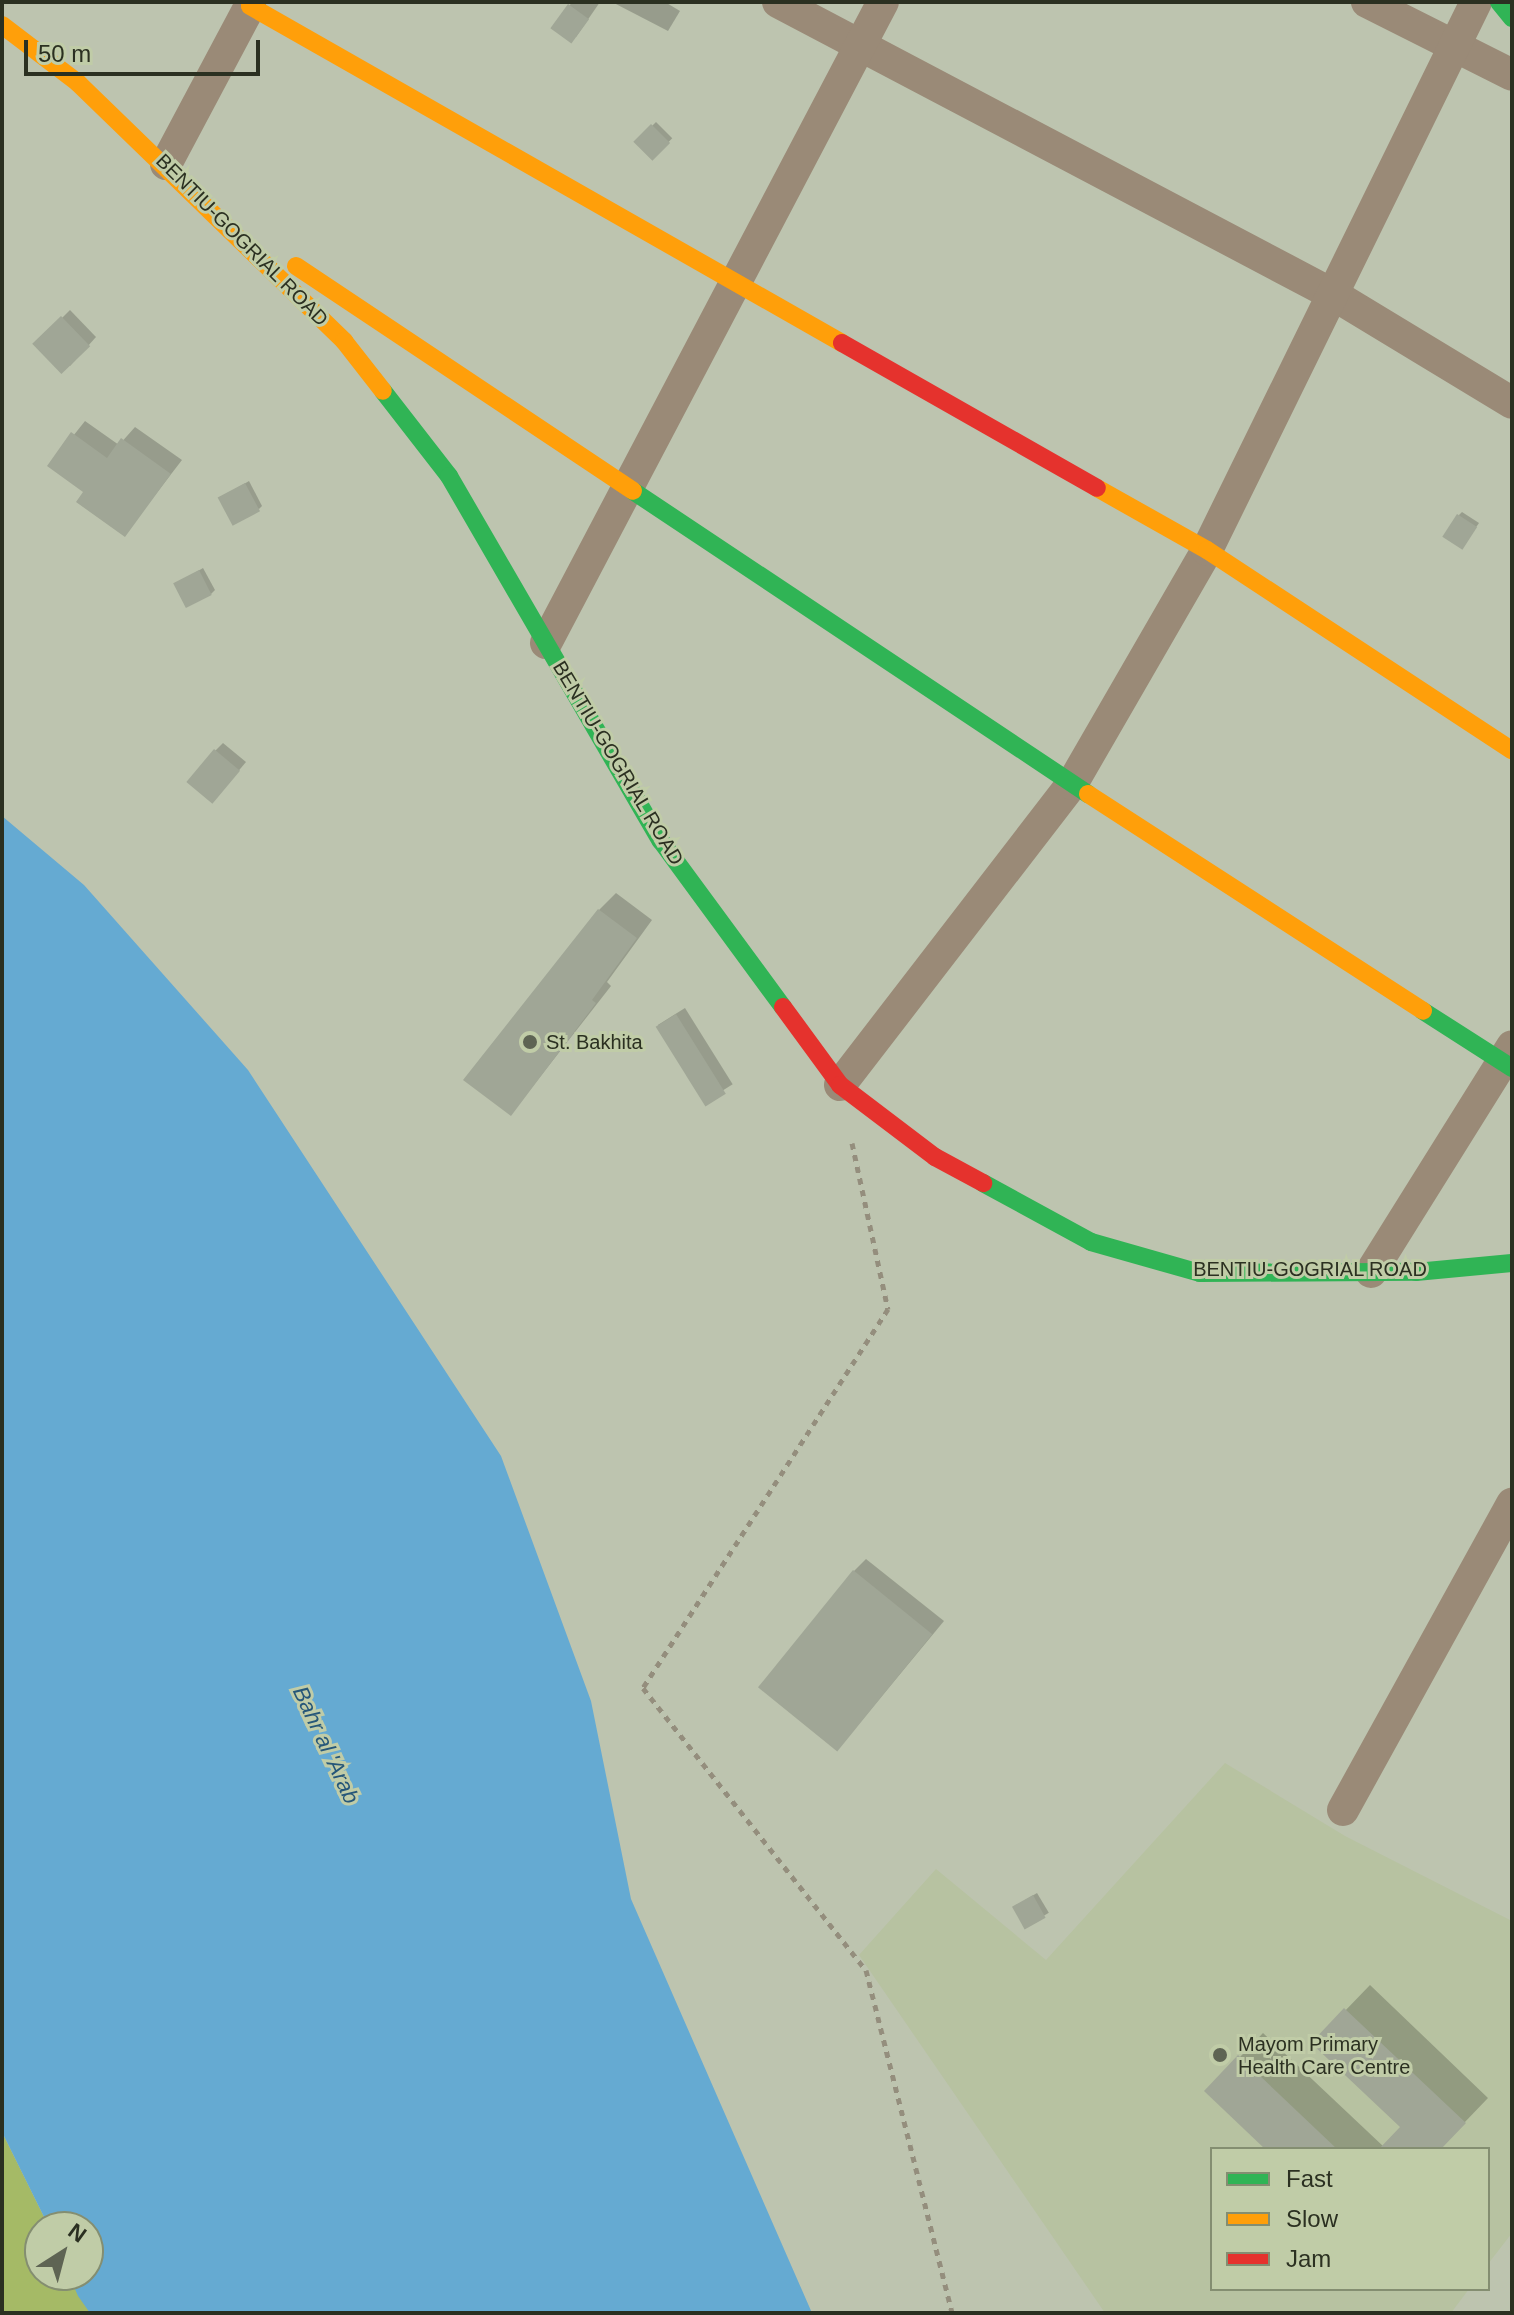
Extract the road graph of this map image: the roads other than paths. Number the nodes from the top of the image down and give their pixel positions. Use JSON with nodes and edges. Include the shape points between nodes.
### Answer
{"nodes":[{"id":1,"x":778,"y":2,"type":"edge"},
{"id":2,"x":883,"y":2,"type":"edge"},
{"id":3,"x":1367,"y":2,"type":"edge"},
{"id":4,"x":1476,"y":2,"type":"edge"},
{"id":5,"x":1499,"y":2,"type":"edge"},
{"id":6,"x":251,"y":4,"type":"edge"},
{"id":7,"x":1512,"y":18,"type":"edge"},
{"id":8,"x":2,"y":25,"type":"edge"},
{"id":9,"x":860,"y":46,"type":"junction"},
{"id":10,"x":1455,"y":46,"type":"junction"},
{"id":11,"x":1512,"y":75,"type":"edge"},
{"id":12,"x":166,"y":164,"type":"junction"},
{"id":13,"x":220,"y":216,"type":"junction"},
{"id":14,"x":736,"y":282,"type":"junction"},
{"id":15,"x":1334,"y":295,"type":"junction"},
{"id":16,"x":1512,"y":403,"type":"edge"},
{"id":17,"x":627,"y":487,"type":"junction"},
{"id":18,"x":1207,"y":550,"type":"junction"},
{"id":19,"x":546,"y":643,"type":"junction"},
{"id":20,"x":1512,"y":750,"type":"edge"},
{"id":21,"x":1072,"y":784,"type":"junction"},
{"id":22,"x":1509,"y":1059,"type":"edge"},
{"id":23,"x":840,"y":1085,"type":"junction"},
{"id":24,"x":1512,"y":1263,"type":"edge"},
{"id":25,"x":1371,"y":1272,"type":"junction"},
{"id":26,"x":1512,"y":1504,"type":"edge"},
{"id":27,"x":1343,"y":1810,"type":"dead end"}],
"edges":[{"from":1,"to":9,"type":"street"},
{"from":2,"to":9,"type":"street"},
{"from":3,"to":10,"type":"street"},
{"from":4,"to":10,"type":"street"},
{"from":5,"to":7,"type":"street"},
{"from":6,"to":12,"type":"street"},
{"from":6,"to":14,"type":"street"},
{"from":8,"to":12,"type":"street","name":"BENTIU-GOGRIAL ROAD","via":[[78,83]]},
{"from":9,"to":14,"type":"street"},
{"from":9,"to":15,"type":"street"},
{"from":10,"to":11,"type":"street"},
{"from":10,"to":15,"type":"street"},
{"from":12,"to":13,"type":"street","name":"BENTIU-GOGRIAL ROAD"},
{"from":13,"to":17,"type":"street"},
{"from":13,"to":19,"type":"street","name":"BENTIU-GOGRIAL ROAD","via":[[344,341],[449,476]]},
{"from":14,"to":17,"type":"street"},
{"from":14,"to":18,"type":"street"},
{"from":15,"to":16,"type":"street"},
{"from":15,"to":18,"type":"street"},
{"from":17,"to":19,"type":"street"},
{"from":17,"to":21,"type":"street"},
{"from":18,"to":20,"type":"street"},
{"from":18,"to":21,"type":"street"},
{"from":19,"to":23,"type":"street","name":"BENTIU-GOGRIAL ROAD","via":[[661,841]]},
{"from":21,"to":22,"type":"street"},
{"from":21,"to":23,"type":"street"},
{"from":22,"to":25,"type":"street"},
{"from":23,"to":25,"type":"street","name":"BENTIU-GOGRIAL ROAD","via":[[935,1157],[1091,1242],[1200,1273]]},
{"from":24,"to":25,"type":"street","name":"BENTIU-GOGRIAL ROAD"},
{"from":26,"to":27,"type":"street"}]}
